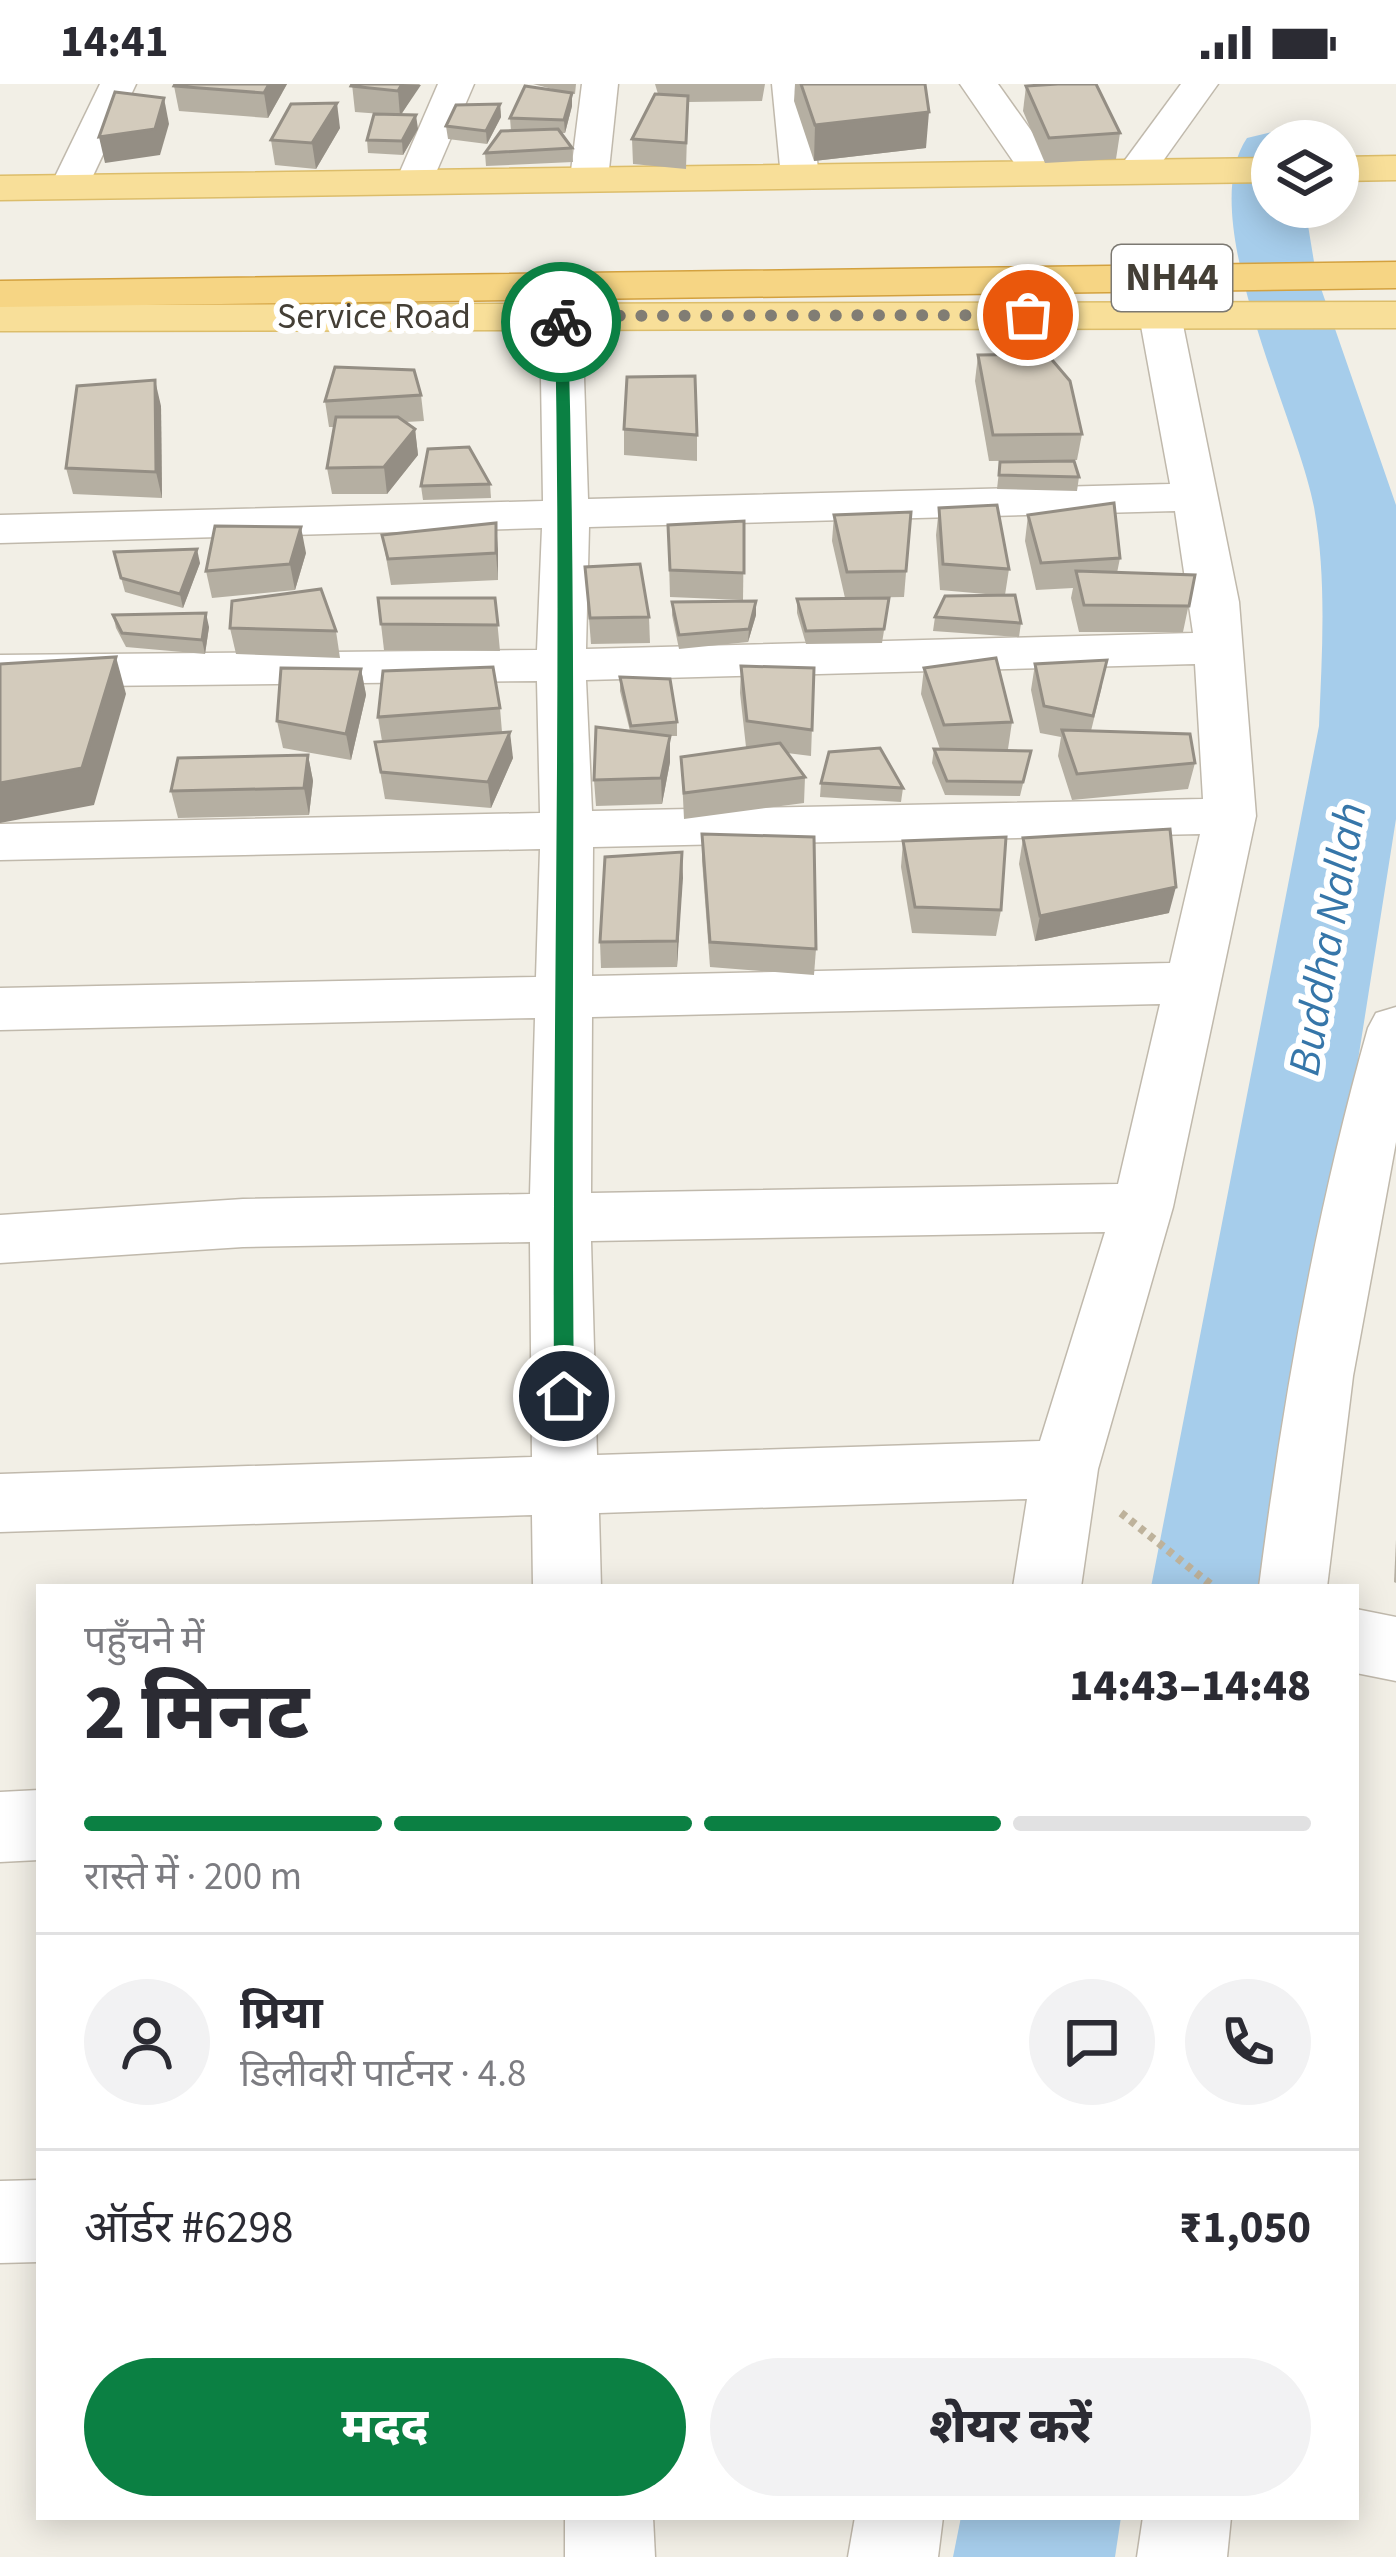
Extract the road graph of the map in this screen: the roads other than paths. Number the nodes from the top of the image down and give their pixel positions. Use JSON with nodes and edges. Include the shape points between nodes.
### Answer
{"nodes":[{"id":1,"x":118,"y":84,"type":"edge"},
{"id":2,"x":456,"y":84,"type":"edge"},
{"id":3,"x":599,"y":84,"type":"edge"},
{"id":4,"x":790,"y":84,"type":"edge"},
{"id":5,"x":979,"y":84,"type":"edge"},
{"id":6,"x":1201,"y":84,"type":"edge"},
{"id":7,"x":1396,"y":168,"type":"edge"},
{"id":8,"x":1359,"y":169,"type":"edge"},
{"id":9,"x":1251,"y":170,"type":"edge"},
{"id":10,"x":1155,"y":171,"type":"junction"},
{"id":11,"x":1042,"y":174,"type":"junction"},
{"id":12,"x":800,"y":177,"type":"junction"},
{"id":13,"x":590,"y":179,"type":"junction"},
{"id":14,"x":415,"y":181,"type":"junction"},
{"id":15,"x":70,"y":187,"type":"junction"},
{"id":16,"x":0,"y":188,"type":"edge"},
{"id":17,"x":1396,"y":274,"type":"edge"},
{"id":18,"x":0,"y":294,"type":"edge"},
{"id":19,"x":1160,"y":315,"type":"junction"},
{"id":20,"x":1396,"y":315,"type":"edge"},
{"id":21,"x":561,"y":316,"type":"junction"},
{"id":22,"x":0,"y":318,"type":"edge"},
{"id":23,"x":1194,"y":496,"type":"junction"},
{"id":24,"x":566,"y":513,"type":"junction"},
{"id":25,"x":0,"y":530,"type":"edge"},
{"id":26,"x":1217,"y":649,"type":"junction"},
{"id":27,"x":561,"y":665,"type":"junction"},
{"id":28,"x":0,"y":671,"type":"edge"},
{"id":29,"x":1230,"y":817,"type":"junction"},
{"id":30,"x":568,"y":832,"type":"junction"},
{"id":31,"x":0,"y":842,"type":"edge"},
{"id":32,"x":1192,"y":983,"type":"junction"},
{"id":33,"x":561,"y":995,"type":"junction"},
{"id":34,"x":0,"y":1009,"type":"edge"},
{"id":35,"x":1396,"y":1028,"type":"edge"},
{"id":36,"x":1143,"y":1207,"type":"junction"},
{"id":37,"x":560,"y":1216,"type":"junction"},
{"id":38,"x":0,"y":1239,"type":"edge"},
{"id":39,"x":1064,"y":1469,"type":"junction"},
{"id":40,"x":566,"y":1486,"type":"junction"},
{"id":41,"x":0,"y":1503,"type":"edge"},
{"id":42,"x":567,"y":1584,"type":"edge"},
{"id":43,"x":1047,"y":1584,"type":"edge"},
{"id":44,"x":1292,"y":1584,"type":"edge"},
{"id":45,"x":1359,"y":1642,"type":"edge"},
{"id":46,"x":1396,"y":1649,"type":"edge"},
{"id":47,"x":36,"y":1825,"type":"edge"},
{"id":48,"x":0,"y":1827,"type":"edge"},
{"id":49,"x":36,"y":2221,"type":"edge"},
{"id":50,"x":0,"y":2222,"type":"edge"},
{"id":51,"x":609,"y":2520,"type":"edge"},
{"id":52,"x":899,"y":2520,"type":"edge"},
{"id":53,"x":1187,"y":2520,"type":"edge"},
{"id":54,"x":610,"y":2557,"type":"edge"},
{"id":55,"x":893,"y":2557,"type":"edge"},
{"id":56,"x":1182,"y":2557,"type":"edge"}],
"edges":[{"from":1,"to":15,"type":"street"},
{"from":2,"to":14,"type":"street"},
{"from":3,"to":13,"type":"street"},
{"from":4,"to":12,"type":"street"},
{"from":5,"to":11,"type":"street"},
{"from":6,"to":10,"type":"street"},
{"from":7,"to":8,"type":"main road"},
{"from":9,"to":10,"type":"main road"},
{"from":10,"to":11,"type":"main road"},
{"from":11,"to":12,"type":"main road"},
{"from":12,"to":13,"type":"main road"},
{"from":13,"to":14,"type":"main road"},
{"from":14,"to":15,"type":"main road"},
{"from":15,"to":16,"type":"main road"},
{"from":17,"to":18,"type":"highway","number":"NH44"},
{"from":19,"to":20,"type":"main road","name":"Service Road"},
{"from":19,"to":21,"type":"main road","name":"Service Road"},
{"from":19,"to":23,"type":"street"},
{"from":21,"to":22,"type":"main road","name":"Service Road"},
{"from":21,"to":24,"type":"street"},
{"from":23,"to":24,"type":"street"},
{"from":23,"to":26,"type":"street"},
{"from":24,"to":25,"type":"street"},
{"from":24,"to":27,"type":"street"},
{"from":26,"to":27,"type":"street"},
{"from":26,"to":29,"type":"street"},
{"from":27,"to":28,"type":"street"},
{"from":27,"to":30,"type":"street"},
{"from":29,"to":30,"type":"street"},
{"from":29,"to":32,"type":"street"},
{"from":30,"to":31,"type":"street"},
{"from":30,"to":33,"type":"street"},
{"from":32,"to":33,"type":"street"},
{"from":32,"to":36,"type":"street"},
{"from":33,"to":34,"type":"street"},
{"from":33,"to":37,"type":"street"},
{"from":35,"to":44,"type":"street","via":[[1366,1133],[1314,1393]]},
{"from":36,"to":37,"type":"street"},
{"from":36,"to":39,"type":"street"},
{"from":37,"to":38,"type":"street","via":[[220,1223]]},
{"from":37,"to":40,"type":"street"},
{"from":39,"to":40,"type":"street"},
{"from":39,"to":43,"type":"street"},
{"from":40,"to":41,"type":"street"},
{"from":40,"to":42,"type":"street"},
{"from":45,"to":46,"type":"street"},
{"from":47,"to":48,"type":"street"},
{"from":49,"to":50,"type":"street"},
{"from":51,"to":54,"type":"street"},
{"from":52,"to":55,"type":"street"},
{"from":53,"to":56,"type":"street"}]}
